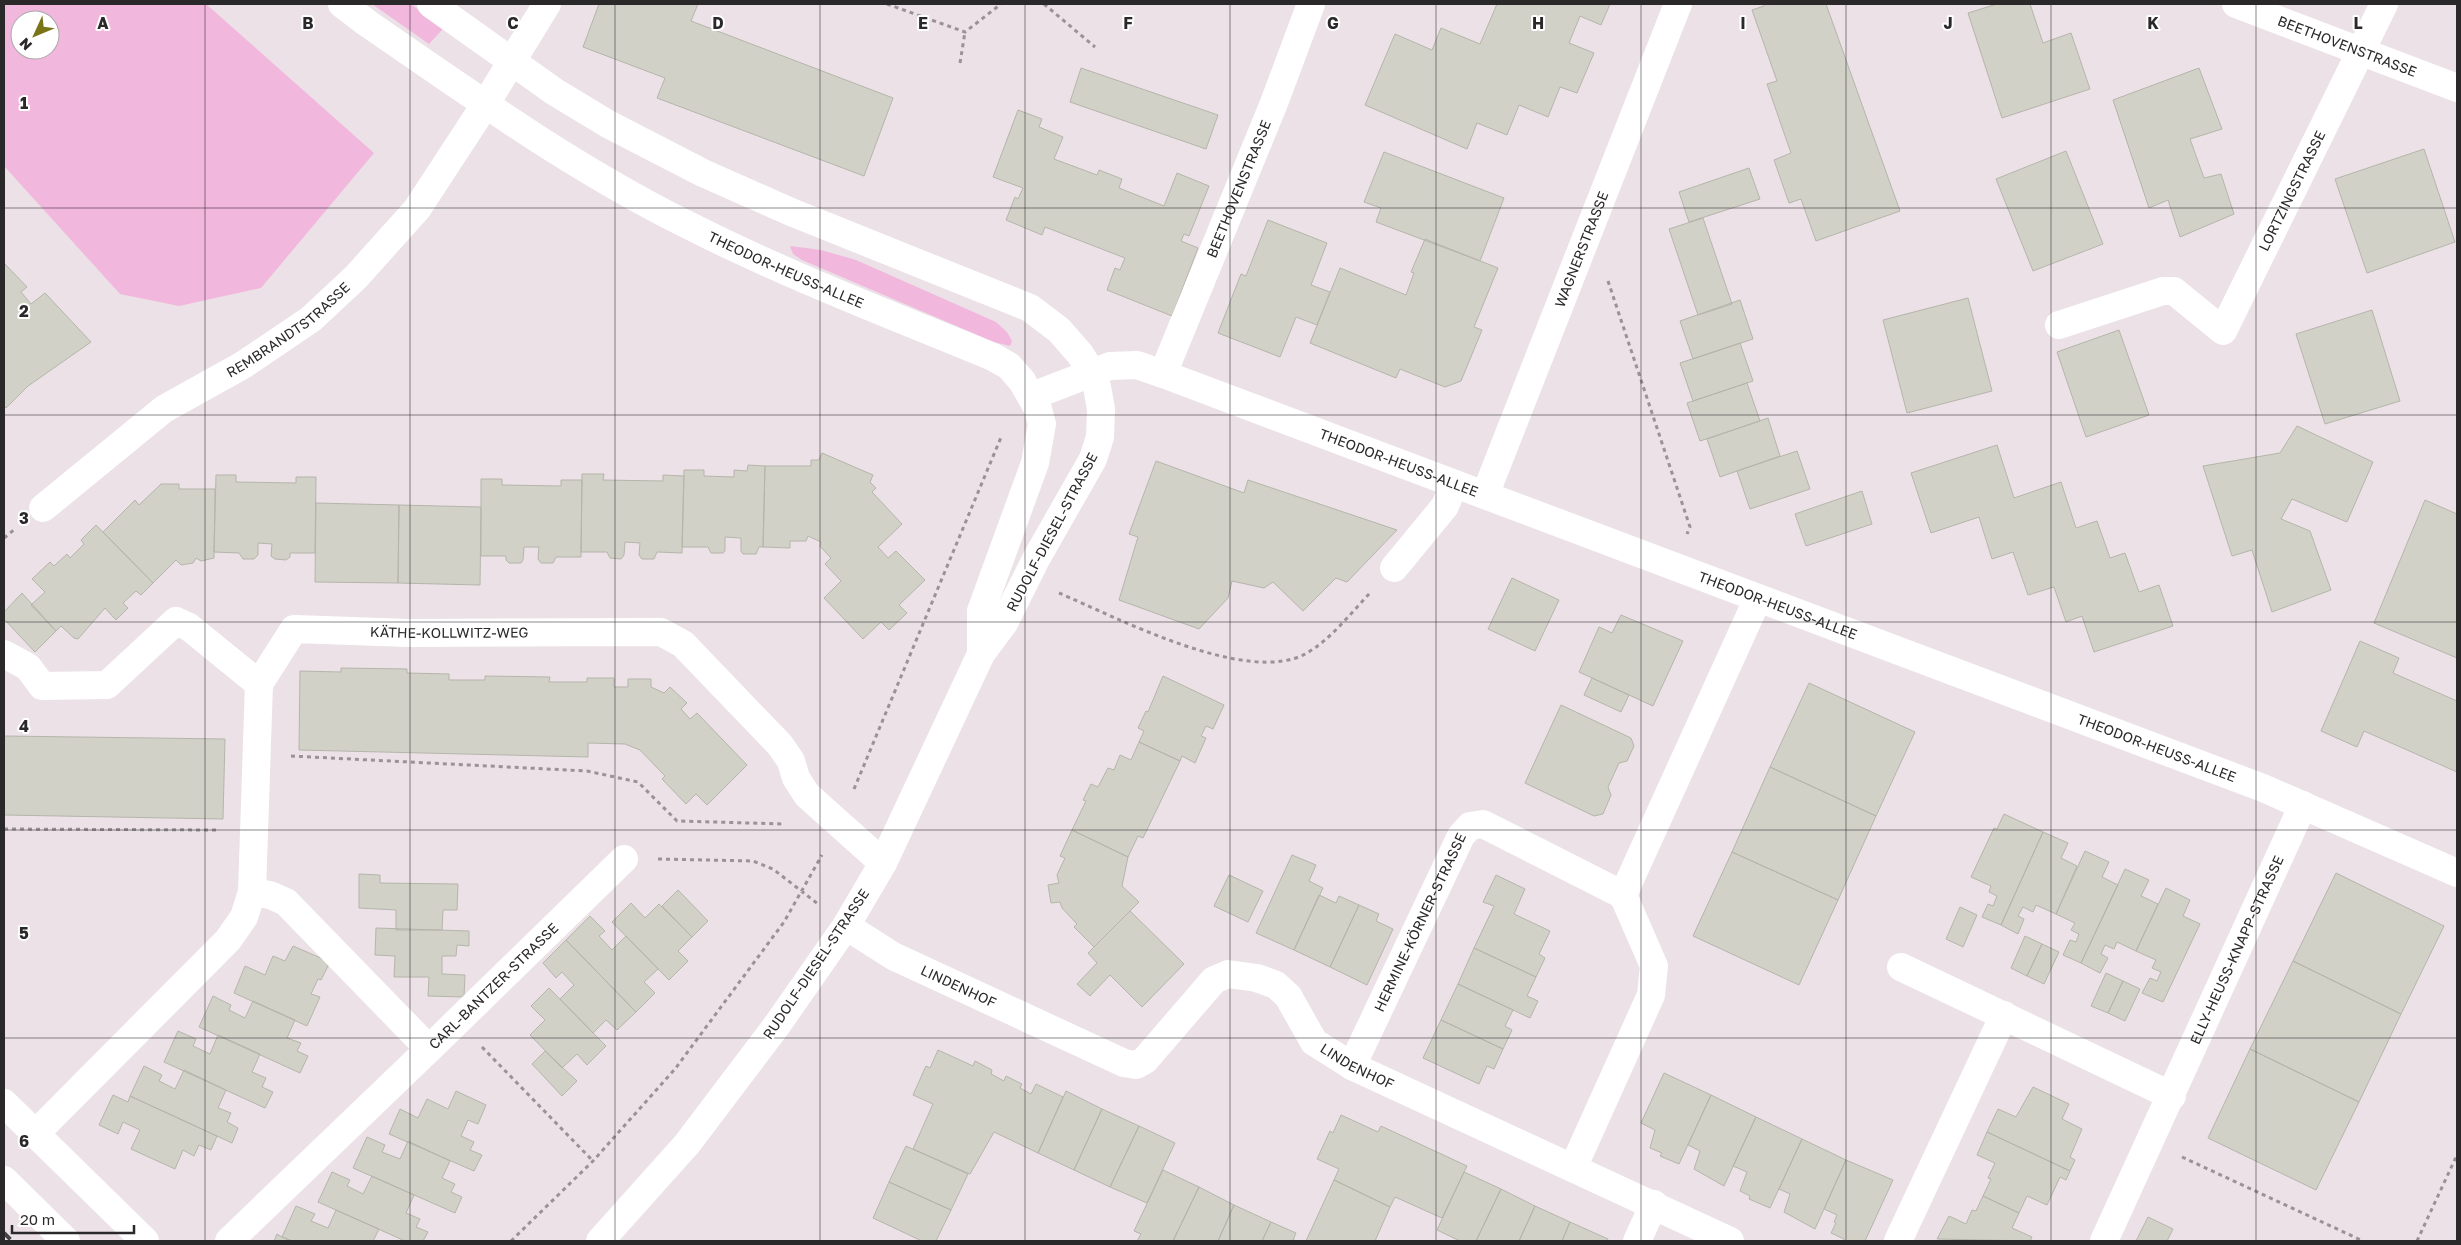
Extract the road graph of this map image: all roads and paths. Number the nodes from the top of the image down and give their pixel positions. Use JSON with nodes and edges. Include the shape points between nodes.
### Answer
{"nodes":[{"id":1,"x":342,"y":4,"type":"edge"},
{"id":2,"x":431,"y":4,"type":"edge"},
{"id":3,"x":547,"y":4,"type":"edge"},
{"id":4,"x":887,"y":4,"type":"edge"},
{"id":5,"x":1000,"y":4,"type":"edge"},
{"id":6,"x":1044,"y":4,"type":"edge"},
{"id":7,"x":1311,"y":4,"type":"edge"},
{"id":8,"x":1678,"y":4,"type":"edge"},
{"id":9,"x":2236,"y":4,"type":"edge"},
{"id":10,"x":2384,"y":4,"type":"edge"},
{"id":11,"x":965,"y":32,"type":"junction"},
{"id":12,"x":1096,"y":47,"type":"dead end"},
{"id":13,"x":2360,"y":50,"type":"junction"},
{"id":14,"x":511,"y":62,"type":"junction"},
{"id":15,"x":960,"y":63,"type":"dead end"},
{"id":16,"x":2457,"y":88,"type":"edge"},
{"id":17,"x":485,"y":105,"type":"junction"},
{"id":18,"x":1605,"y":275,"type":"dead end"},
{"id":19,"x":2059,"y":325,"type":"dead end"},
{"id":20,"x":1092,"y":373,"type":"junction"},
{"id":21,"x":1163,"y":374,"type":"junction"},
{"id":22,"x":1032,"y":396,"type":"junction"},
{"id":23,"x":1002,"y":434,"type":"dead end"},
{"id":24,"x":1454,"y":484,"type":"junction"},
{"id":25,"x":1485,"y":495,"type":"junction"},
{"id":26,"x":43,"y":508,"type":"dead end"},
{"id":27,"x":1673,"y":566,"type":"junction"},
{"id":28,"x":1394,"y":568,"type":"joint"},
{"id":29,"x":1026,"y":579,"type":"junction"},
{"id":30,"x":1758,"y":598,"type":"junction"},
{"id":31,"x":4,"y":654,"type":"edge"},
{"id":32,"x":981,"y":654,"type":"junction"},
{"id":33,"x":259,"y":695,"type":"junction"},
{"id":34,"x":258,"y":754,"type":"junction"},
{"id":35,"x":2303,"y":805,"type":"junction"},
{"id":36,"x":839,"y":826,"type":"junction"},
{"id":37,"x":4,"y":829,"type":"edge"},
{"id":38,"x":256,"y":830,"type":"junction"},
{"id":39,"x":624,"y":859,"type":"joint"},
{"id":40,"x":883,"y":863,"type":"junction"},
{"id":41,"x":2457,"y":873,"type":"edge"},
{"id":42,"x":252,"y":892,"type":"junction"},
{"id":43,"x":801,"y":892,"type":"junction"},
{"id":44,"x":1623,"y":895,"type":"junction"},
{"id":45,"x":846,"y":926,"type":"junction"},
{"id":46,"x":1901,"y":966,"type":"dead end"},
{"id":47,"x":2004,"y":1015,"type":"junction"},
{"id":48,"x":457,"y":1022,"type":"junction"},
{"id":49,"x":429,"y":1049,"type":"junction"},
{"id":50,"x":1352,"y":1066,"type":"junction"},
{"id":51,"x":2172,"y":1096,"type":"junction"},
{"id":52,"x":4,"y":1104,"type":"edge"},
{"id":53,"x":35,"y":1134,"type":"junction"},
{"id":54,"x":2150,"y":1142,"type":"junction"},
{"id":55,"x":2457,"y":1155,"type":"edge"},
{"id":56,"x":593,"y":1160,"type":"junction"},
{"id":57,"x":1573,"y":1168,"type":"junction"},
{"id":58,"x":4,"y":1180,"type":"edge"},
{"id":59,"x":1654,"y":1204,"type":"junction"},
{"id":60,"x":66,"y":1241,"type":"edge"},
{"id":61,"x":145,"y":1241,"type":"edge"},
{"id":62,"x":229,"y":1241,"type":"edge"},
{"id":63,"x":511,"y":1241,"type":"edge"},
{"id":64,"x":600,"y":1241,"type":"edge"},
{"id":65,"x":1637,"y":1241,"type":"edge"},
{"id":66,"x":1730,"y":1241,"type":"edge"},
{"id":67,"x":1898,"y":1241,"type":"edge"},
{"id":68,"x":2104,"y":1241,"type":"edge"},
{"id":69,"x":2363,"y":1241,"type":"edge"},
{"id":70,"x":2416,"y":1241,"type":"edge"}],
"edges":[{"from":1,"to":17,"type":"street","name":"THEODOR-HEUSS-ALLEE"},
{"from":2,"to":14,"type":"street"},
{"from":3,"to":14,"type":"street"},
{"from":4,"to":11,"type":"path"},
{"from":5,"to":11,"type":"path"},
{"from":6,"to":12,"type":"path"},
{"from":7,"to":21,"type":"street","name":"BEETHOVENSTRASSE"},
{"from":8,"to":25,"type":"street","name":"WAGNERSTRASSE"},
{"from":9,"to":13,"type":"street","name":"BEETHOVENSTRASSE"},
{"from":10,"to":13,"type":"street","name":"LORTZINGSTRASSE"},
{"from":11,"to":15,"type":"path"},
{"from":13,"to":16,"type":"street","name":"BEETHOVENSTRASSE"},
{"from":13,"to":19,"type":"street","name":"LORTZINGSTRASSE","via":[[2223,331],[2174,291],[2163,291]]},
{"from":14,"to":17,"type":"street"},
{"from":14,"to":20,"type":"street","via":[[608,124],[703,173],[1030,308],[1059,330]]},
{"from":17,"to":22,"type":"street","name":"THEODOR-HEUSS-ALLEE","via":[[560,154],[683,223],[776,268],[993,357],[1009,366]]},
{"from":17,"to":26,"type":"street","name":"REMBRANDTSTRASSE","via":[[417,209],[356,277],[312,319],[243,365],[164,409]]},
{"from":18,"to":27,"type":"path","via":[[1690,527]]},
{"from":20,"to":21,"type":"street","name":"THEODOR-HEUSS-ALLEE","via":[[1110,366],[1137,365]]},
{"from":20,"to":22,"type":"street","name":"THEODOR-HEUSS-ALLEE"},
{"from":20,"to":29,"type":"street","name":"RUDOLF-DIESEL-STRASSE","via":[[1101,409],[1096,452]]},
{"from":21,"to":24,"type":"street","name":"THEODOR-HEUSS-ALLEE"},
{"from":22,"to":32,"type":"street","name":"RUDOLF-DIESEL-STRASSE","via":[[1042,424],[1040,439],[1020,506],[981,611]]},
{"from":23,"to":36,"type":"path"},
{"from":24,"to":25,"type":"street","name":"THEODOR-HEUSS-ALLEE"},
{"from":24,"to":28,"type":"street","via":[[1445,506]]},
{"from":25,"to":27,"type":"street","name":"THEODOR-HEUSS-ALLEE"},
{"from":27,"to":30,"type":"street","name":"THEODOR-HEUSS-ALLEE"},
{"from":28,"to":29,"type":"path","via":[[1320,644],[1305,654],[1283,661],[1249,661],[1216,656],[1142,630]]},
{"from":29,"to":32,"type":"street","name":"RUDOLF-DIESEL-STRASSE","via":[[1004,624]]},
{"from":30,"to":35,"type":"street","name":"THEODOR-HEUSS-ALLEE"},
{"from":30,"to":44,"type":"street"},
{"from":31,"to":33,"type":"street","via":[[28,667],[42,686],[107,686],[176,621],[189,627]]},
{"from":32,"to":40,"type":"street","name":"RUDOLF-DIESEL-STRASSE"},
{"from":33,"to":34,"type":"street"},
{"from":33,"to":36,"type":"street","name":"KÄTHE-KOLLWITZ-WEG","via":[[294,629],[409,633],[661,632],[683,644],[780,745],[791,760],[796,778],[807,795]]},
{"from":34,"to":36,"type":"path","via":[[586,771],[638,782],[677,820]]},
{"from":34,"to":38,"type":"street"},
{"from":35,"to":41,"type":"street","name":"THEODOR-HEUSS-ALLEE"},
{"from":35,"to":51,"type":"street","name":"ELLY-HEUSS-KNAPP-STRASSE"},
{"from":36,"to":40,"type":"street","name":"KÄTHE-KOLLWITZ-WEG"},
{"from":36,"to":43,"type":"path"},
{"from":37,"to":38,"type":"path"},
{"from":38,"to":42,"type":"street"},
{"from":39,"to":43,"type":"path","via":[[753,861],[773,869]]},
{"from":39,"to":48,"type":"street","name":"CARL-BANTZER-STRASSE"},
{"from":40,"to":45,"type":"street","name":"RUDOLF-DIESEL-STRASSE"},
{"from":42,"to":49,"type":"street","name":"CARL-BANTZER-STRASSE","via":[[286,902]]},
{"from":42,"to":53,"type":"street","via":[[244,917],[228,940]]},
{"from":43,"to":45,"type":"path"},
{"from":43,"to":56,"type":"path","via":[[784,922],[676,1070]]},
{"from":44,"to":50,"type":"street","name":"HERMINE-KÖRNER-STRASSE","via":[[1483,824],[1470,826],[1461,836]]},
{"from":44,"to":57,"type":"street","via":[[1654,966],[1651,995]]},
{"from":45,"to":50,"type":"street","name":"LINDENHOF","via":[[902,960],[1124,1063],[1136,1065],[1145,1060],[1214,980],[1228,974],[1257,978],[1276,985],[1288,996],[1314,1042]]},
{"from":45,"to":64,"type":"street","name":"RUDOLF-DIESEL-STRASSE","via":[[777,1025],[687,1144]]},
{"from":46,"to":47,"type":"street"},
{"from":47,"to":51,"type":"street"},
{"from":47,"to":67,"type":"street"},
{"from":48,"to":49,"type":"street","name":"CARL-BANTZER-STRASSE"},
{"from":48,"to":56,"type":"path"},
{"from":49,"to":62,"type":"street"},
{"from":50,"to":57,"type":"street","name":"LINDENHOF"},
{"from":51,"to":54,"type":"street","name":"ELLY-HEUSS-KNAPP-STRASSE"},
{"from":52,"to":53,"type":"street"},
{"from":53,"to":61,"type":"street"},
{"from":54,"to":68,"type":"street","name":"ELLY-HEUSS-KNAPP-STRASSE"},
{"from":54,"to":69,"type":"path"},
{"from":55,"to":70,"type":"path"},
{"from":56,"to":63,"type":"path"},
{"from":57,"to":59,"type":"street","name":"LINDENHOF"},
{"from":58,"to":60,"type":"street"},
{"from":59,"to":65,"type":"street"},
{"from":59,"to":66,"type":"street","name":"LINDENHOF"}]}
